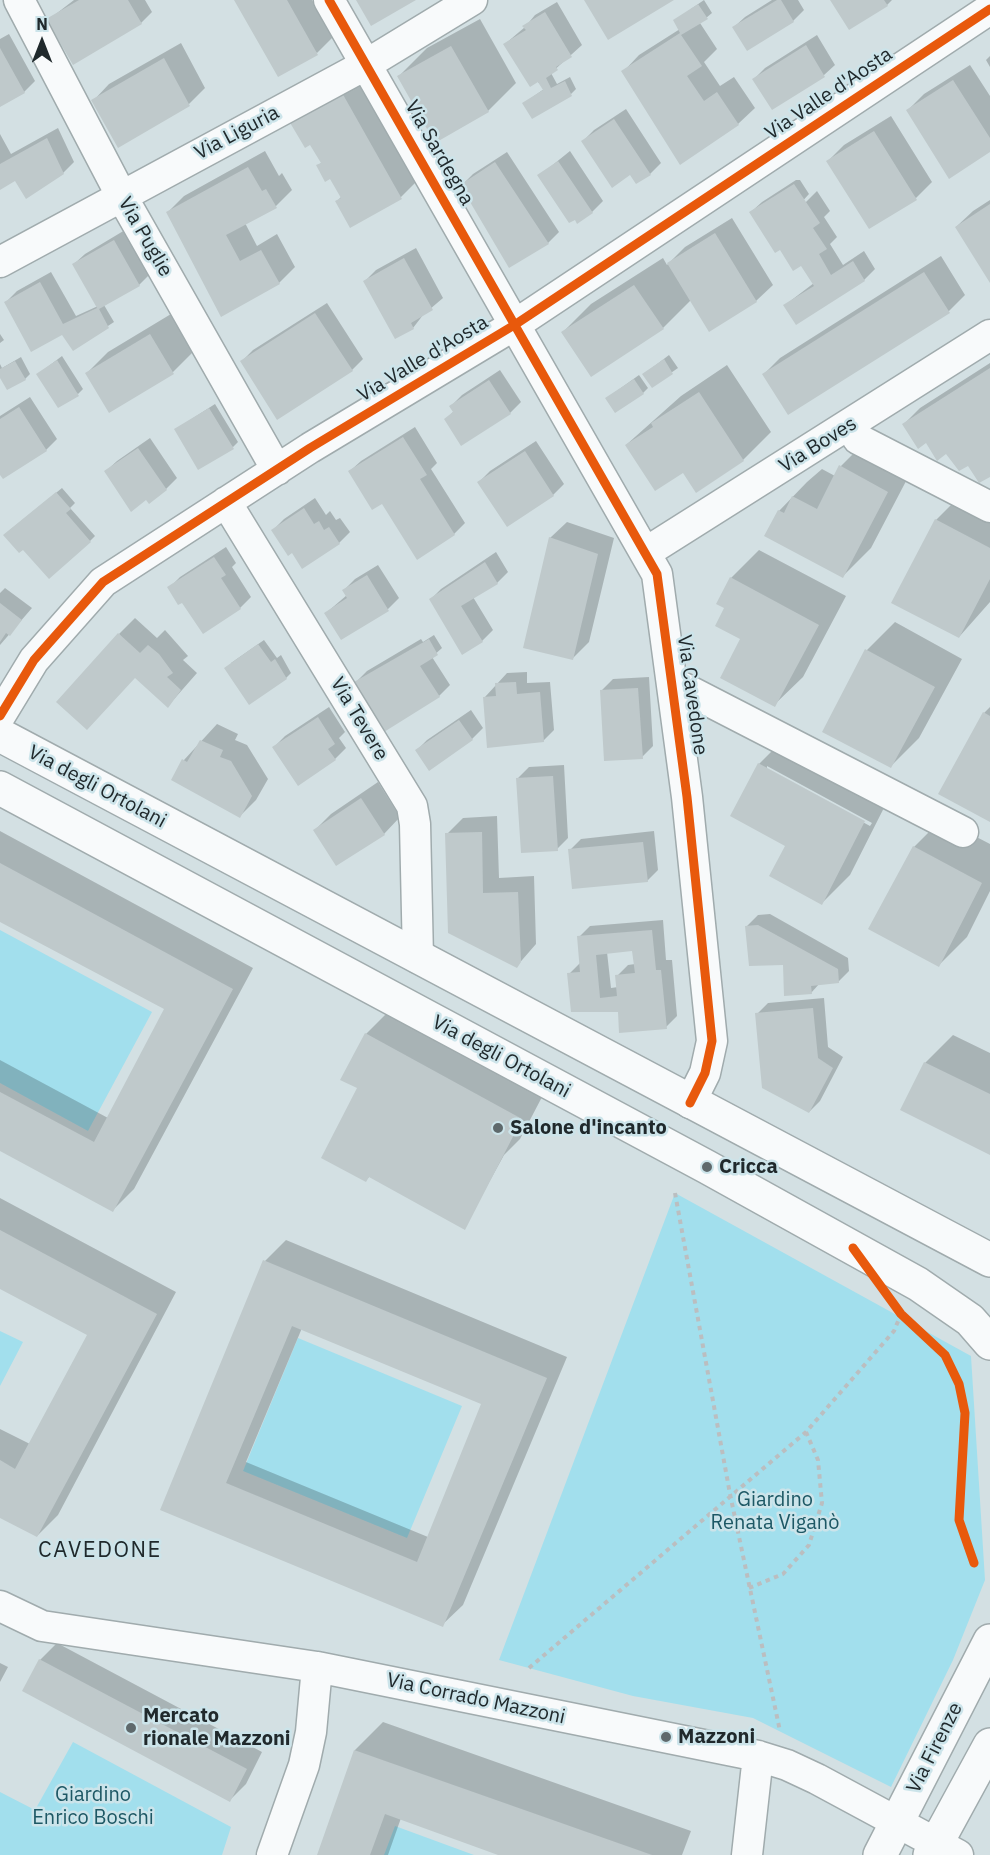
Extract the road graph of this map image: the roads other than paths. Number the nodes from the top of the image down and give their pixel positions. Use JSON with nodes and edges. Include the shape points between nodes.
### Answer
{"nodes":[{"id":1,"x":20,"y":0,"type":"edge"},
{"id":2,"x":329,"y":0,"type":"edge"},
{"id":3,"x":472,"y":0,"type":"edge"},
{"id":4,"x":990,"y":9,"type":"edge"},
{"id":5,"x":367,"y":64,"type":"junction"},
{"id":6,"x":121,"y":195,"type":"junction"},
{"id":7,"x":0,"y":262,"type":"edge"},
{"id":8,"x":516,"y":324,"type":"junction"},
{"id":9,"x":990,"y":335,"type":"edge"},
{"id":10,"x":850,"y":425,"type":"junction"},
{"id":11,"x":277,"y":470,"type":"junction"},
{"id":12,"x":226,"y":502,"type":"junction"},
{"id":13,"x":990,"y":507,"type":"edge"},
{"id":14,"x":645,"y":553,"type":"junction"},
{"id":15,"x":672,"y":682,"type":"junction"},
{"id":16,"x":0,"y":716,"type":"edge"},
{"id":17,"x":0,"y":735,"type":"edge"},
{"id":18,"x":0,"y":789,"type":"edge"},
{"id":19,"x":963,"y":832,"type":"dead end"},
{"id":20,"x":418,"y":958,"type":"junction"},
{"id":21,"x":690,"y":1103,"type":"junction"},
{"id":22,"x":990,"y":1260,"type":"edge"},
{"id":23,"x":990,"y":1343,"type":"edge"},
{"id":24,"x":0,"y":1606,"type":"edge"},
{"id":25,"x":990,"y":1641,"type":"edge"},
{"id":26,"x":317,"y":1667,"type":"junction"},
{"id":27,"x":990,"y":1745,"type":"edge"},
{"id":28,"x":759,"y":1756,"type":"junction"},
{"id":29,"x":897,"y":1822,"type":"junction"},
{"id":30,"x":941,"y":1851,"type":"edge"},
{"id":31,"x":272,"y":1855,"type":"edge"},
{"id":32,"x":747,"y":1855,"type":"edge"},
{"id":33,"x":880,"y":1855,"type":"edge"}],
"edges":[{"from":1,"to":6,"type":"street","name":"Via Puglie"},
{"from":2,"to":5,"type":"street","name":"Via Sardegna"},
{"from":3,"to":5,"type":"street","name":"Via Liguria"},
{"from":4,"to":8,"type":"street","name":"Via Valle d'Aosta"},
{"from":5,"to":6,"type":"street","name":"Via Liguria"},
{"from":5,"to":8,"type":"street","name":"Via Sardegna"},
{"from":6,"to":7,"type":"street","name":"Via Liguria"},
{"from":6,"to":11,"type":"street","name":"Via Puglie"},
{"from":8,"to":11,"type":"street","name":"Via Valle d'Aosta"},
{"from":8,"to":14,"type":"street","name":"Via Cavedone"},
{"from":9,"to":10,"type":"street","name":"Via Boves"},
{"from":10,"to":13,"type":"street","via":[[858,439]]},
{"from":10,"to":14,"type":"street","name":"Via Boves"},
{"from":11,"to":12,"type":"street","name":"Via Valle d'Aosta"},
{"from":12,"to":16,"type":"street","name":"Via Valle d'Aosta","via":[[103,582],[33,660]]},
{"from":12,"to":20,"type":"street","name":"Via Tevere","via":[[412,806]]},
{"from":14,"to":15,"type":"street","name":"Via Cavedone","via":[[657,574]]},
{"from":15,"to":19,"type":"street","name":"Via Cavedone"},
{"from":15,"to":21,"type":"street","name":"Via Cavedone","via":[[712,1041],[705,1073]]},
{"from":17,"to":20,"type":"main road","name":"Via degli Ortolani"},
{"from":18,"to":23,"type":"main road","name":"Via degli Ortolani","via":[[918,1284],[970,1320]]},
{"from":20,"to":21,"type":"main road","name":"Via degli Ortolani"},
{"from":21,"to":22,"type":"main road","name":"Via degli Ortolani"},
{"from":24,"to":26,"type":"street","name":"Via Corrado Mazzoni","via":[[42,1626]]},
{"from":25,"to":29,"type":"main road","name":"Via Firenze"},
{"from":26,"to":28,"type":"street","name":"Via Corrado Mazzoni"},
{"from":26,"to":31,"type":"street","via":[[304,1766]]},
{"from":27,"to":30,"type":"main road"},
{"from":28,"to":29,"type":"street","name":"Via Corrado Mazzoni","via":[[807,1774]]},
{"from":28,"to":32,"type":"street"},
{"from":29,"to":30,"type":"street","name":"Via Corrado Mazzoni"},
{"from":29,"to":33,"type":"main road","name":"Via Firenze"}]}
